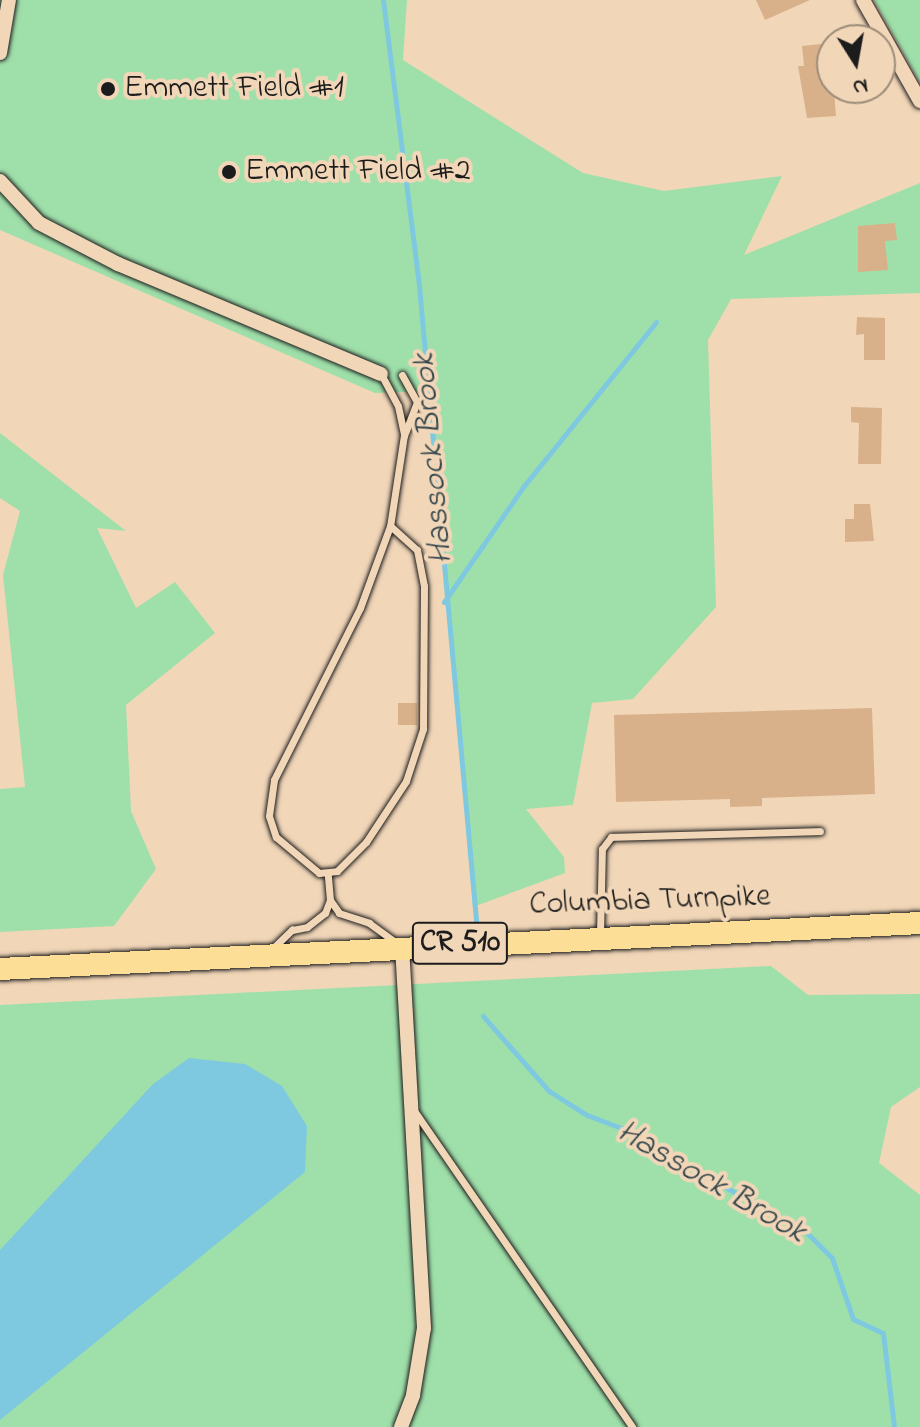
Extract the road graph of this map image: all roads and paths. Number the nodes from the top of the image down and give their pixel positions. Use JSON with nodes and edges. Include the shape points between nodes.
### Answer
{"nodes":[{"id":1,"x":9,"y":0,"type":"edge"},
{"id":2,"x":863,"y":0,"type":"edge"},
{"id":3,"x":0,"y":53,"type":"edge"},
{"id":4,"x":920,"y":101,"type":"edge"},
{"id":5,"x":0,"y":181,"type":"edge"},
{"id":6,"x":381,"y":374,"type":"joint"},
{"id":7,"x":402,"y":375,"type":"dead end"},
{"id":8,"x":404,"y":435,"type":"junction"},
{"id":9,"x":390,"y":526,"type":"junction"},
{"id":10,"x":820,"y":831,"type":"dead end"},
{"id":11,"x":328,"y":875,"type":"junction"},
{"id":12,"x":330,"y":900,"type":"junction"},
{"id":13,"x":920,"y":923,"type":"edge"},
{"id":14,"x":600,"y":936,"type":"junction"},
{"id":15,"x":402,"y":947,"type":"junction"},
{"id":16,"x":265,"y":955,"type":"junction"},
{"id":17,"x":0,"y":969,"type":"edge"},
{"id":18,"x":414,"y":1111,"type":"junction"},
{"id":19,"x":401,"y":1427,"type":"edge"},
{"id":20,"x":632,"y":1427,"type":"edge"}],
"edges":[{"from":1,"to":3,"type":"street"},
{"from":2,"to":4,"type":"street"},
{"from":5,"to":6,"type":"street","via":[[39,223],[118,264]]},
{"from":6,"to":8,"type":"lane","via":[[398,406]]},
{"from":7,"to":8,"type":"lane","via":[[416,391],[417,402]]},
{"from":8,"to":9,"type":"lane"},
{"from":9,"to":11,"type":"lane","via":[[417,550],[420,562],[423,729],[415,761],[393,802],[358,853]]},
{"from":9,"to":11,"type":"lane","via":[[360,608],[274,780],[269,816],[276,837]]},
{"from":10,"to":14,"type":"lane","via":[[611,837],[602,849]]},
{"from":11,"to":12,"type":"lane"},
{"from":12,"to":15,"type":"lane","via":[[339,913],[369,923]]},
{"from":12,"to":16,"type":"lane","via":[[317,920],[292,930]]},
{"from":13,"to":14,"type":"main road","name":"Columbia Turnpike","number":"CR 510"},
{"from":14,"to":15,"type":"main road","name":"Columbia Turnpike","number":"CR 510"},
{"from":15,"to":16,"type":"main road","name":"Columbia Turnpike","number":"CR 510"},
{"from":15,"to":18,"type":"street"},
{"from":16,"to":17,"type":"main road","name":"Columbia Turnpike","number":"CR 510"},
{"from":18,"to":19,"type":"street","via":[[424,1328],[416,1383]]},
{"from":18,"to":20,"type":"lane"}]}
